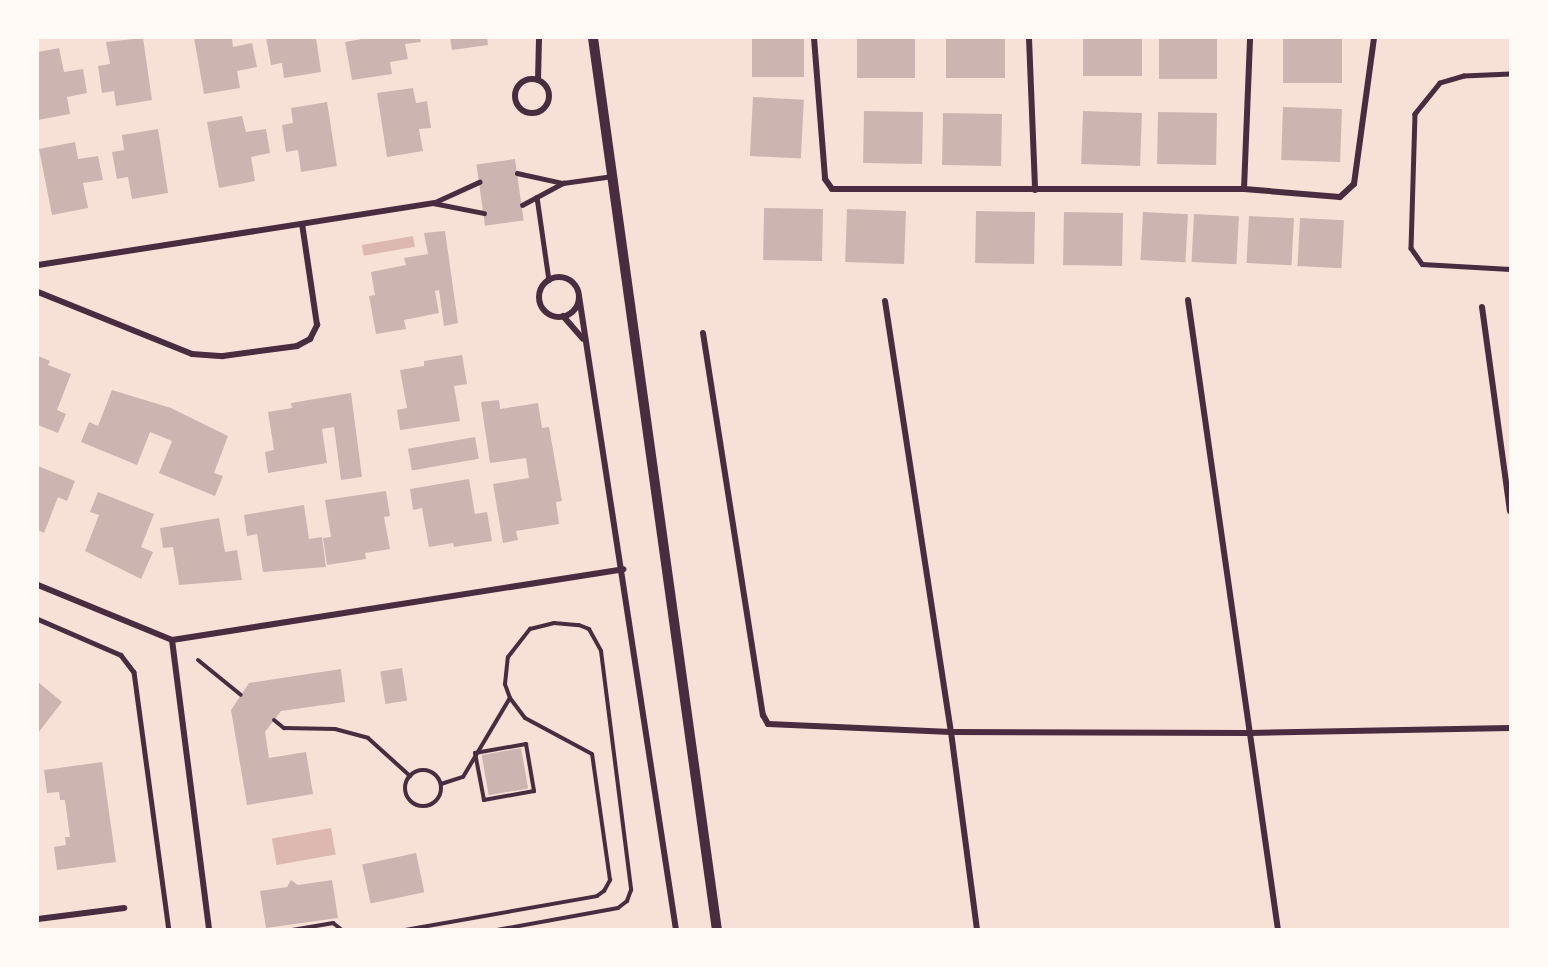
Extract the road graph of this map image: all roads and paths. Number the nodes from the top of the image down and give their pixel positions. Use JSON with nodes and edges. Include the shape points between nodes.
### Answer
{"nodes":[{"id":1,"x":539,"y":38,"type":"edge"},
{"id":2,"x":593,"y":38,"type":"edge"},
{"id":3,"x":814,"y":38,"type":"edge"},
{"id":4,"x":1029,"y":38,"type":"edge"},
{"id":5,"x":1250,"y":38,"type":"edge"},
{"id":6,"x":1374,"y":38,"type":"edge"},
{"id":7,"x":1510,"y":74,"type":"edge"},
{"id":8,"x":538,"y":80,"type":"junction"},
{"id":9,"x":517,"y":173,"type":"dead end"},
{"id":10,"x":613,"y":176,"type":"junction"},
{"id":11,"x":479,"y":182,"type":"dead end"},
{"id":12,"x":563,"y":183,"type":"junction"},
{"id":13,"x":1244,"y":189,"type":"junction"},
{"id":14,"x":1035,"y":190,"type":"junction"},
{"id":15,"x":537,"y":197,"type":"junction"},
{"id":16,"x":434,"y":203,"type":"junction"},
{"id":17,"x":522,"y":205,"type":"dead end"},
{"id":18,"x":484,"y":213,"type":"dead end"},
{"id":19,"x":302,"y":224,"type":"junction"},
{"id":20,"x":38,"y":265,"type":"edge"},
{"id":21,"x":1510,"y":269,"type":"edge"},
{"id":22,"x":549,"y":280,"type":"junction"},
{"id":23,"x":38,"y":292,"type":"edge"},
{"id":24,"x":579,"y":296,"type":"junction"},
{"id":25,"x":1188,"y":300,"type":"dead end"},
{"id":26,"x":885,"y":301,"type":"dead end"},
{"id":27,"x":1482,"y":307,"type":"dead end"},
{"id":28,"x":563,"y":316,"type":"junction"},
{"id":29,"x":703,"y":333,"type":"dead end"},
{"id":30,"x":585,"y":342,"type":"junction"},
{"id":31,"x":1510,"y":510,"type":"edge"},
{"id":32,"x":623,"y":569,"type":"junction"},
{"id":33,"x":38,"y":585,"type":"edge"},
{"id":34,"x":38,"y":619,"type":"edge"},
{"id":35,"x":172,"y":640,"type":"junction"},
{"id":36,"x":198,"y":660,"type":"dead end"},
{"id":37,"x":241,"y":694,"type":"dead end"},
{"id":38,"x":510,"y":699,"type":"junction"},
{"id":39,"x":274,"y":720,"type":"dead end"},
{"id":40,"x":1510,"y":728,"type":"edge"},
{"id":41,"x":951,"y":732,"type":"junction"},
{"id":42,"x":1250,"y":733,"type":"junction"},
{"id":43,"x":475,"y":753,"type":"junction"},
{"id":44,"x":410,"y":776,"type":"junction"},
{"id":45,"x":441,"y":784,"type":"junction"},
{"id":46,"x":124,"y":908,"type":"dead end"},
{"id":47,"x":38,"y":919,"type":"edge"},
{"id":48,"x":169,"y":930,"type":"edge"},
{"id":49,"x":209,"y":930,"type":"edge"},
{"id":50,"x":292,"y":930,"type":"edge"},
{"id":51,"x":342,"y":930,"type":"edge"},
{"id":52,"x":405,"y":930,"type":"edge"},
{"id":53,"x":497,"y":930,"type":"edge"},
{"id":54,"x":676,"y":930,"type":"edge"},
{"id":55,"x":717,"y":930,"type":"edge"},
{"id":56,"x":977,"y":930,"type":"edge"},
{"id":57,"x":1278,"y":930,"type":"edge"}],
"edges":[{"from":1,"to":8,"type":"street"},
{"from":2,"to":10,"type":"street"},
{"from":3,"to":14,"type":"street","via":[[825,179],[832,189]]},
{"from":4,"to":14,"type":"street"},
{"from":5,"to":13,"type":"street"},
{"from":6,"to":13,"type":"street","via":[[1356,174],[1350,192],[1340,196]]},
{"from":7,"to":21,"type":"lane","via":[[1464,76],[1440,83],[1415,114],[1410,248],[1422,264]]},
{"from":8,"to":8,"type":"street","via":[[524,81],[516,92],[523,110],[537,112],[547,103],[547,90]]},
{"from":9,"to":12,"type":"lane"},
{"from":10,"to":12,"type":"lane"},
{"from":10,"to":55,"type":"street"},
{"from":11,"to":16,"type":"lane"},
{"from":12,"to":15,"type":"lane"},
{"from":13,"to":14,"type":"street"},
{"from":15,"to":17,"type":"lane"},
{"from":15,"to":22,"type":"lane"},
{"from":16,"to":18,"type":"lane"},
{"from":16,"to":19,"type":"street"},
{"from":19,"to":20,"type":"street"},
{"from":19,"to":23,"type":"street","via":[[317,325],[310,339],[297,346],[223,356],[192,354]]},
{"from":22,"to":24,"type":"street","via":[[568,279]]},
{"from":22,"to":28,"type":"street","via":[[540,291],[541,304],[549,314]]},
{"from":24,"to":28,"type":"street","via":[[577,307]]},
{"from":24,"to":30,"type":"street"},
{"from":25,"to":42,"type":"street"},
{"from":26,"to":41,"type":"street"},
{"from":27,"to":31,"type":"street"},
{"from":28,"to":30,"type":"street"},
{"from":29,"to":41,"type":"street","via":[[763,715],[768,724]]},
{"from":30,"to":32,"type":"street"},
{"from":32,"to":35,"type":"street"},
{"from":32,"to":54,"type":"street"},
{"from":33,"to":35,"type":"street"},
{"from":34,"to":48,"type":"lane","via":[[121,655],[134,672]]},
{"from":35,"to":49,"type":"street"},
{"from":36,"to":37,"type":"path"},
{"from":38,"to":43,"type":"path"},
{"from":38,"to":52,"type":"path","via":[[537,726],[592,754],[610,880],[597,896]]},
{"from":38,"to":53,"type":"path","via":[[505,671],[508,657],[521,636],[530,629],[554,623],[566,622],[589,629],[602,651],[631,890],[627,901],[618,908]]},
{"from":39,"to":44,"type":"path","via":[[284,728],[335,729],[368,738]]},
{"from":40,"to":42,"type":"street"},
{"from":41,"to":42,"type":"street"},
{"from":41,"to":56,"type":"street"},
{"from":42,"to":57,"type":"street"},
{"from":43,"to":43,"type":"path","via":[[484,800],[534,791],[526,744]]},
{"from":43,"to":45,"type":"path","via":[[463,777]]},
{"from":44,"to":45,"type":"path","via":[[425,770],[435,774]]},
{"from":44,"to":45,"type":"path","via":[[406,793],[419,806],[436,801]]},
{"from":46,"to":47,"type":"street"},
{"from":50,"to":51,"type":"path","via":[[333,923]]}]}
